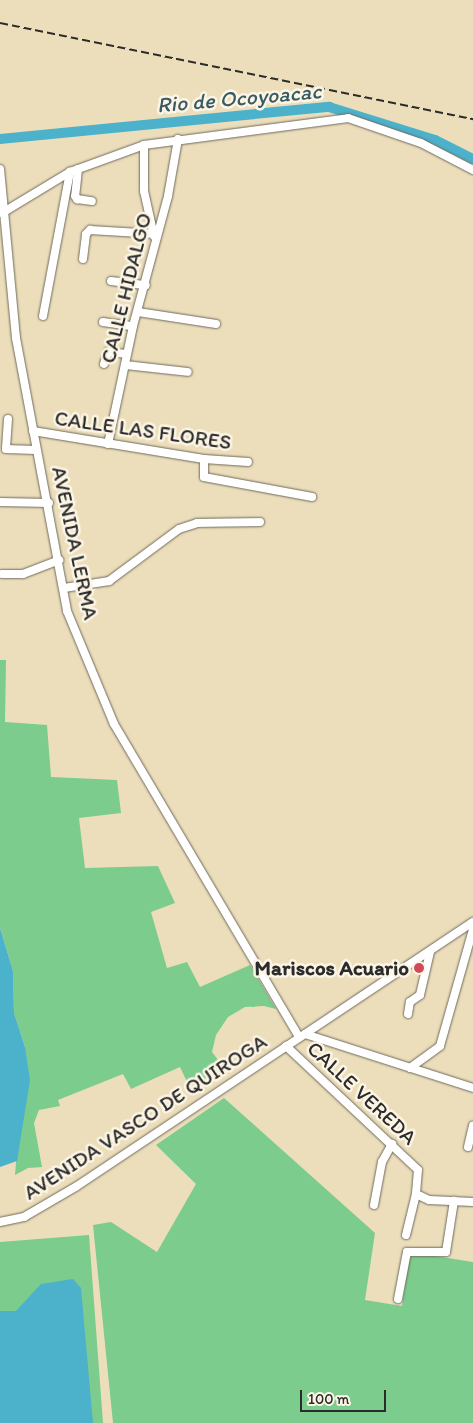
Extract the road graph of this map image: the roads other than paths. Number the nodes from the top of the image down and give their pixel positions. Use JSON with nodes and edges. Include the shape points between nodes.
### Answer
{"nodes":[{"id":1,"x":178,"y":139,"type":"junction"},
{"id":2,"x":144,"y":144,"type":"junction"},
{"id":3,"x":0,"y":169,"type":"edge"},
{"id":4,"x":78,"y":169,"type":"junction"},
{"id":5,"x":473,"y":170,"type":"edge"},
{"id":6,"x":70,"y":172,"type":"junction"},
{"id":7,"x":92,"y":201,"type":"dead end"},
{"id":8,"x":2,"y":213,"type":"edge"},
{"id":9,"x":155,"y":236,"type":"junction"},
{"id":10,"x":83,"y":259,"type":"dead end"},
{"id":11,"x":110,"y":281,"type":"dead end"},
{"id":12,"x":146,"y":284,"type":"junction"},
{"id":13,"x":138,"y":312,"type":"junction"},
{"id":14,"x":43,"y":316,"type":"dead end"},
{"id":15,"x":103,"y":322,"type":"dead end"},
{"id":16,"x":216,"y":324,"type":"dead end"},
{"id":17,"x":133,"y":326,"type":"junction"},
{"id":18,"x":126,"y":354,"type":"junction"},
{"id":19,"x":104,"y":364,"type":"dead end"},
{"id":20,"x":124,"y":365,"type":"junction"},
{"id":21,"x":188,"y":372,"type":"dead end"},
{"id":22,"x":8,"y":419,"type":"dead end"},
{"id":23,"x":33,"y":431,"type":"junction"},
{"id":24,"x":108,"y":444,"type":"junction"},
{"id":25,"x":36,"y":450,"type":"junction"},
{"id":26,"x":204,"y":459,"type":"junction"},
{"id":27,"x":248,"y":462,"type":"dead end"},
{"id":28,"x":312,"y":496,"type":"dead end"},
{"id":29,"x":0,"y":502,"type":"edge"},
{"id":30,"x":49,"y":504,"type":"junction"},
{"id":31,"x":260,"y":522,"type":"dead end"},
{"id":32,"x":59,"y":560,"type":"junction"},
{"id":33,"x":2,"y":574,"type":"dead end"},
{"id":34,"x":64,"y":588,"type":"junction"},
{"id":35,"x":110,"y":694,"type":"dead end"},
{"id":36,"x":101,"y":698,"type":"junction"},
{"id":37,"x":473,"y":922,"type":"edge"},
{"id":38,"x":473,"y":929,"type":"edge"},
{"id":39,"x":430,"y":952,"type":"junction"},
{"id":40,"x":408,"y":1014,"type":"dead end"},
{"id":41,"x":302,"y":1036,"type":"junction"},
{"id":42,"x":286,"y":1046,"type":"junction"},
{"id":43,"x":410,"y":1068,"type":"junction"},
{"id":44,"x":473,"y":1088,"type":"edge"},
{"id":45,"x":473,"y":1126,"type":"edge"},
{"id":46,"x":392,"y":1144,"type":"junction"},
{"id":47,"x":468,"y":1147,"type":"dead end"},
{"id":48,"x":416,"y":1194,"type":"junction"},
{"id":49,"x":454,"y":1202,"type":"junction"},
{"id":50,"x":473,"y":1202,"type":"edge"},
{"id":51,"x":374,"y":1205,"type":"dead end"},
{"id":52,"x":0,"y":1222,"type":"edge"},
{"id":53,"x":406,"y":1235,"type":"dead end"},
{"id":54,"x":398,"y":1300,"type":"dead end"}],
"edges":[{"from":1,"to":2,"type":"street"},
{"from":1,"to":5,"type":"street","via":[[355,119],[421,143]]},
{"from":1,"to":9,"type":"street","name":"CALLE HIDALGO"},
{"from":2,"to":4,"type":"street"},
{"from":2,"to":9,"type":"street","via":[[144,191]]},
{"from":3,"to":8,"type":"street","name":"AVENIDA LERMA"},
{"from":4,"to":6,"type":"street"},
{"from":4,"to":7,"type":"street","via":[[75,196]]},
{"from":6,"to":8,"type":"street"},
{"from":6,"to":14,"type":"street"},
{"from":8,"to":23,"type":"street","name":"AVENIDA LERMA","via":[[16,338]]},
{"from":9,"to":10,"type":"street","via":[[90,230],[86,234]]},
{"from":9,"to":12,"type":"street","name":"CALLE HIDALGO"},
{"from":11,"to":12,"type":"street"},
{"from":12,"to":13,"type":"street","name":"CALLE HIDALGO"},
{"from":13,"to":16,"type":"street"},
{"from":13,"to":17,"type":"street","name":"CALLE HIDALGO"},
{"from":15,"to":17,"type":"street"},
{"from":17,"to":18,"type":"street","name":"CALLE HIDALGO"},
{"from":18,"to":19,"type":"street","via":[[108,352]]},
{"from":18,"to":20,"type":"street","name":"CALLE HIDALGO"},
{"from":20,"to":21,"type":"street"},
{"from":20,"to":24,"type":"street","name":"CALLE HIDALGO"},
{"from":22,"to":25,"type":"street","via":[[6,449]]},
{"from":23,"to":24,"type":"street","name":"CALLE LAS FLORES"},
{"from":23,"to":25,"type":"street","name":"AVENIDA LERMA"},
{"from":24,"to":26,"type":"street","name":"CALLE LAS FLORES"},
{"from":25,"to":30,"type":"street","name":"AVENIDA LERMA"},
{"from":26,"to":27,"type":"street","name":"CALLE LAS FLORES"},
{"from":26,"to":28,"type":"street","via":[[204,476]]},
{"from":29,"to":30,"type":"street"},
{"from":30,"to":32,"type":"street","name":"AVENIDA LERMA"},
{"from":31,"to":34,"type":"street","via":[[197,523],[180,529],[109,581]]},
{"from":32,"to":33,"type":"street","via":[[23,574]]},
{"from":32,"to":34,"type":"street","name":"AVENIDA LERMA"},
{"from":34,"to":36,"type":"street","name":"AVENIDA LERMA","via":[[67,611]]},
{"from":35,"to":36,"type":"street"},
{"from":36,"to":41,"type":"street","name":"AVENIDA LERMA"},
{"from":37,"to":39,"type":"street","name":"AVENIDA VASCO DE QUIROGA"},
{"from":38,"to":43,"type":"street","via":[[440,1046]]},
{"from":39,"to":40,"type":"street","via":[[420,995],[410,1002]]},
{"from":39,"to":41,"type":"street","name":"AVENIDA VASCO DE QUIROGA"},
{"from":41,"to":42,"type":"street","name":"AVENIDA VASCO DE QUIROGA"},
{"from":41,"to":43,"type":"street"},
{"from":42,"to":46,"type":"street","name":"CALLE VEREDA"},
{"from":42,"to":52,"type":"street","name":"AVENIDA VASCO DE QUIROGA","via":[[68,1191],[24,1216]]},
{"from":43,"to":44,"type":"street"},
{"from":45,"to":47,"type":"street"},
{"from":46,"to":48,"type":"street","name":"CALLE VEREDA","via":[[420,1174]]},
{"from":46,"to":51,"type":"street","via":[[382,1162]]},
{"from":48,"to":49,"type":"street","via":[[430,1200]]},
{"from":48,"to":53,"type":"street"},
{"from":49,"to":50,"type":"street"},
{"from":49,"to":54,"type":"street","via":[[446,1252],[407,1252]]}]}
